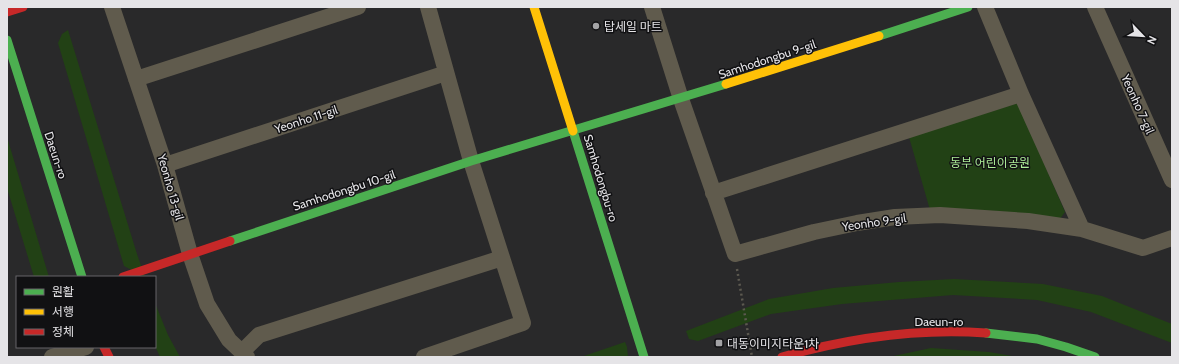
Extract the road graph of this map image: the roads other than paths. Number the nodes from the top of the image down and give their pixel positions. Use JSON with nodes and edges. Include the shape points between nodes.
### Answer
{"nodes":[{"id":1,"x":23,"y":7,"type":"edge"},
{"id":2,"x":112,"y":7,"type":"edge"},
{"id":3,"x":358,"y":7,"type":"edge"},
{"id":4,"x":428,"y":7,"type":"edge"},
{"id":5,"x":534,"y":7,"type":"edge"},
{"id":6,"x":968,"y":7,"type":"edge"},
{"id":7,"x":985,"y":7,"type":"edge"},
{"id":8,"x":1094,"y":7,"type":"edge"},
{"id":9,"x":656,"y":8,"type":"edge"},
{"id":10,"x":7,"y":12,"type":"edge"},
{"id":11,"x":7,"y":40,"type":"edge"},
{"id":12,"x":446,"y":73,"type":"junction"},
{"id":13,"x":136,"y":79,"type":"junction"},
{"id":14,"x":1021,"y":94,"type":"junction"},
{"id":15,"x":681,"y":99,"type":"junction"},
{"id":16,"x":573,"y":131,"type":"junction"},
{"id":17,"x":471,"y":161,"type":"junction"},
{"id":18,"x":165,"y":165,"type":"junction"},
{"id":19,"x":1172,"y":180,"type":"edge"},
{"id":20,"x":713,"y":193,"type":"junction"},
{"id":21,"x":1082,"y":229,"type":"junction"},
{"id":22,"x":1172,"y":238,"type":"edge"},
{"id":23,"x":190,"y":254,"type":"junction"},
{"id":24,"x":502,"y":258,"type":"junction"},
{"id":25,"x":82,"y":276,"type":"edge"},
{"id":26,"x":127,"y":276,"type":"edge"},
{"id":27,"x":83,"y":348,"type":"edge"},
{"id":28,"x":104,"y":348,"type":"edge"},
{"id":29,"x":244,"y":355,"type":"edge"},
{"id":30,"x":52,"y":357,"type":"edge"},
{"id":31,"x":109,"y":357,"type":"edge"},
{"id":32,"x":424,"y":357,"type":"edge"},
{"id":33,"x":644,"y":357,"type":"edge"},
{"id":34,"x":782,"y":357,"type":"edge"},
{"id":35,"x":1095,"y":357,"type":"edge"}],
"edges":[{"from":1,"to":10,"type":"street"},
{"from":2,"to":13,"type":"street","name":"Yeonho 13-gil"},
{"from":3,"to":13,"type":"street"},
{"from":4,"to":12,"type":"street"},
{"from":5,"to":16,"type":"street","name":"Samhodongbu-ro"},
{"from":6,"to":15,"type":"street","name":"Samhodongbu 9-gil"},
{"from":7,"to":14,"type":"street"},
{"from":8,"to":19,"type":"street","name":"Yeonho 7-gil"},
{"from":9,"to":15,"type":"street"},
{"from":11,"to":25,"type":"street","name":"Daeun-ro"},
{"from":12,"to":17,"type":"street"},
{"from":12,"to":18,"type":"street","name":"Yeonho 11-gil"},
{"from":13,"to":18,"type":"street","name":"Yeonho 13-gil"},
{"from":14,"to":20,"type":"street"},
{"from":14,"to":21,"type":"street"},
{"from":15,"to":16,"type":"street","name":"Samhodongbu 9-gil"},
{"from":15,"to":20,"type":"street"},
{"from":16,"to":17,"type":"street","name":"Samhodongbu 10-gil"},
{"from":16,"to":33,"type":"street","name":"Samhodongbu-ro"},
{"from":17,"to":23,"type":"street","name":"Samhodongbu 10-gil"},
{"from":17,"to":24,"type":"street"},
{"from":18,"to":23,"type":"street","name":"Yeonho 13-gil"},
{"from":20,"to":21,"type":"street","name":"Yeonho 9-gil","via":[[735,254],[814,232],[895,217],[940,215],[992,218]]},
{"from":21,"to":22,"type":"street","name":"Yeonho 9-gil","via":[[1143,248]]},
{"from":23,"to":26,"type":"street","name":"Samhodongbu 10-gil"},
{"from":23,"to":29,"type":"street","name":"Yeonho 13-gil","via":[[207,304],[229,340]]},
{"from":24,"to":29,"type":"street","via":[[259,335]]},
{"from":24,"to":32,"type":"street","via":[[522,323]]},
{"from":27,"to":30,"type":"street"},
{"from":28,"to":31,"type":"street"},
{"from":34,"to":35,"type":"street","name":"Daeun-ro","via":[[850,340],[894,334],[941,332],[994,334],[1038,340]]}]}
